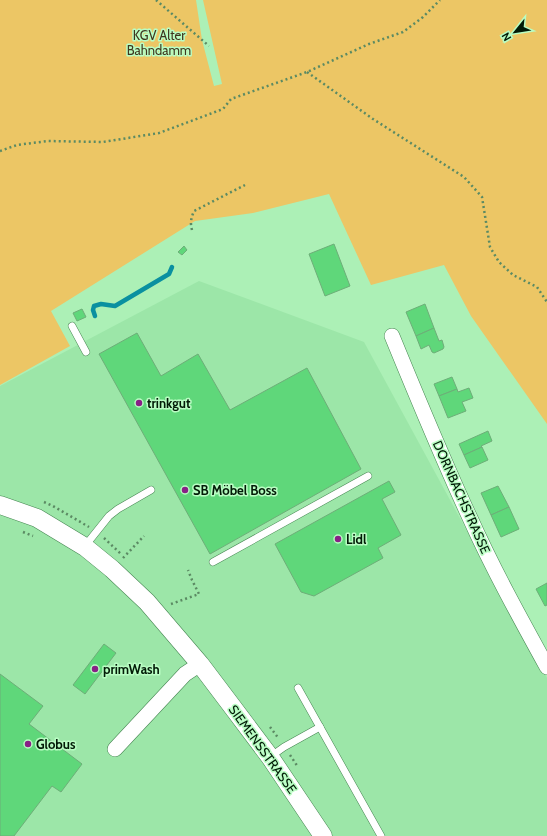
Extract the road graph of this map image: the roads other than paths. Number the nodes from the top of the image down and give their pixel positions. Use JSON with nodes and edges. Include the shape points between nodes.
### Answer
{"nodes":[{"id":1,"x":72,"y":326,"type":"dead end"},
{"id":2,"x":392,"y":336,"type":"dead end"},
{"id":3,"x":86,"y":352,"type":"dead end"},
{"id":4,"x":368,"y":476,"type":"dead end"},
{"id":5,"x":151,"y":490,"type":"dead end"},
{"id":6,"x":0,"y":504,"type":"edge"},
{"id":7,"x":85,"y":547,"type":"junction"},
{"id":8,"x":213,"y":562,"type":"dead end"},
{"id":9,"x":545,"y":657,"type":"edge"},
{"id":10,"x":200,"y":664,"type":"junction"},
{"id":11,"x":298,"y":688,"type":"dead end"},
{"id":12,"x":320,"y":727,"type":"junction"},
{"id":13,"x":114,"y":749,"type":"dead end"},
{"id":14,"x":270,"y":757,"type":"junction"},
{"id":15,"x":323,"y":836,"type":"edge"},
{"id":16,"x":381,"y":836,"type":"edge"}],
"edges":[{"from":1,"to":3,"type":"lane"},
{"from":2,"to":9,"type":"street","name":"DORNBACHSTRASSE","via":[[469,518],[512,605]]},
{"from":4,"to":8,"type":"lane"},
{"from":5,"to":7,"type":"lane","via":[[109,516]]},
{"from":6,"to":7,"type":"street","name":"SIEMENSSTRASSE","via":[[37,518]]},
{"from":7,"to":10,"type":"street","name":"SIEMENSSTRASSE","via":[[147,602]]},
{"from":10,"to":13,"type":"street","via":[[186,674]]},
{"from":10,"to":14,"type":"street","name":"SIEMENSSTRASSE"},
{"from":11,"to":12,"type":"lane"},
{"from":12,"to":14,"type":"lane"},
{"from":12,"to":16,"type":"lane"},
{"from":14,"to":15,"type":"street","name":"SIEMENSSTRASSE"}]}
